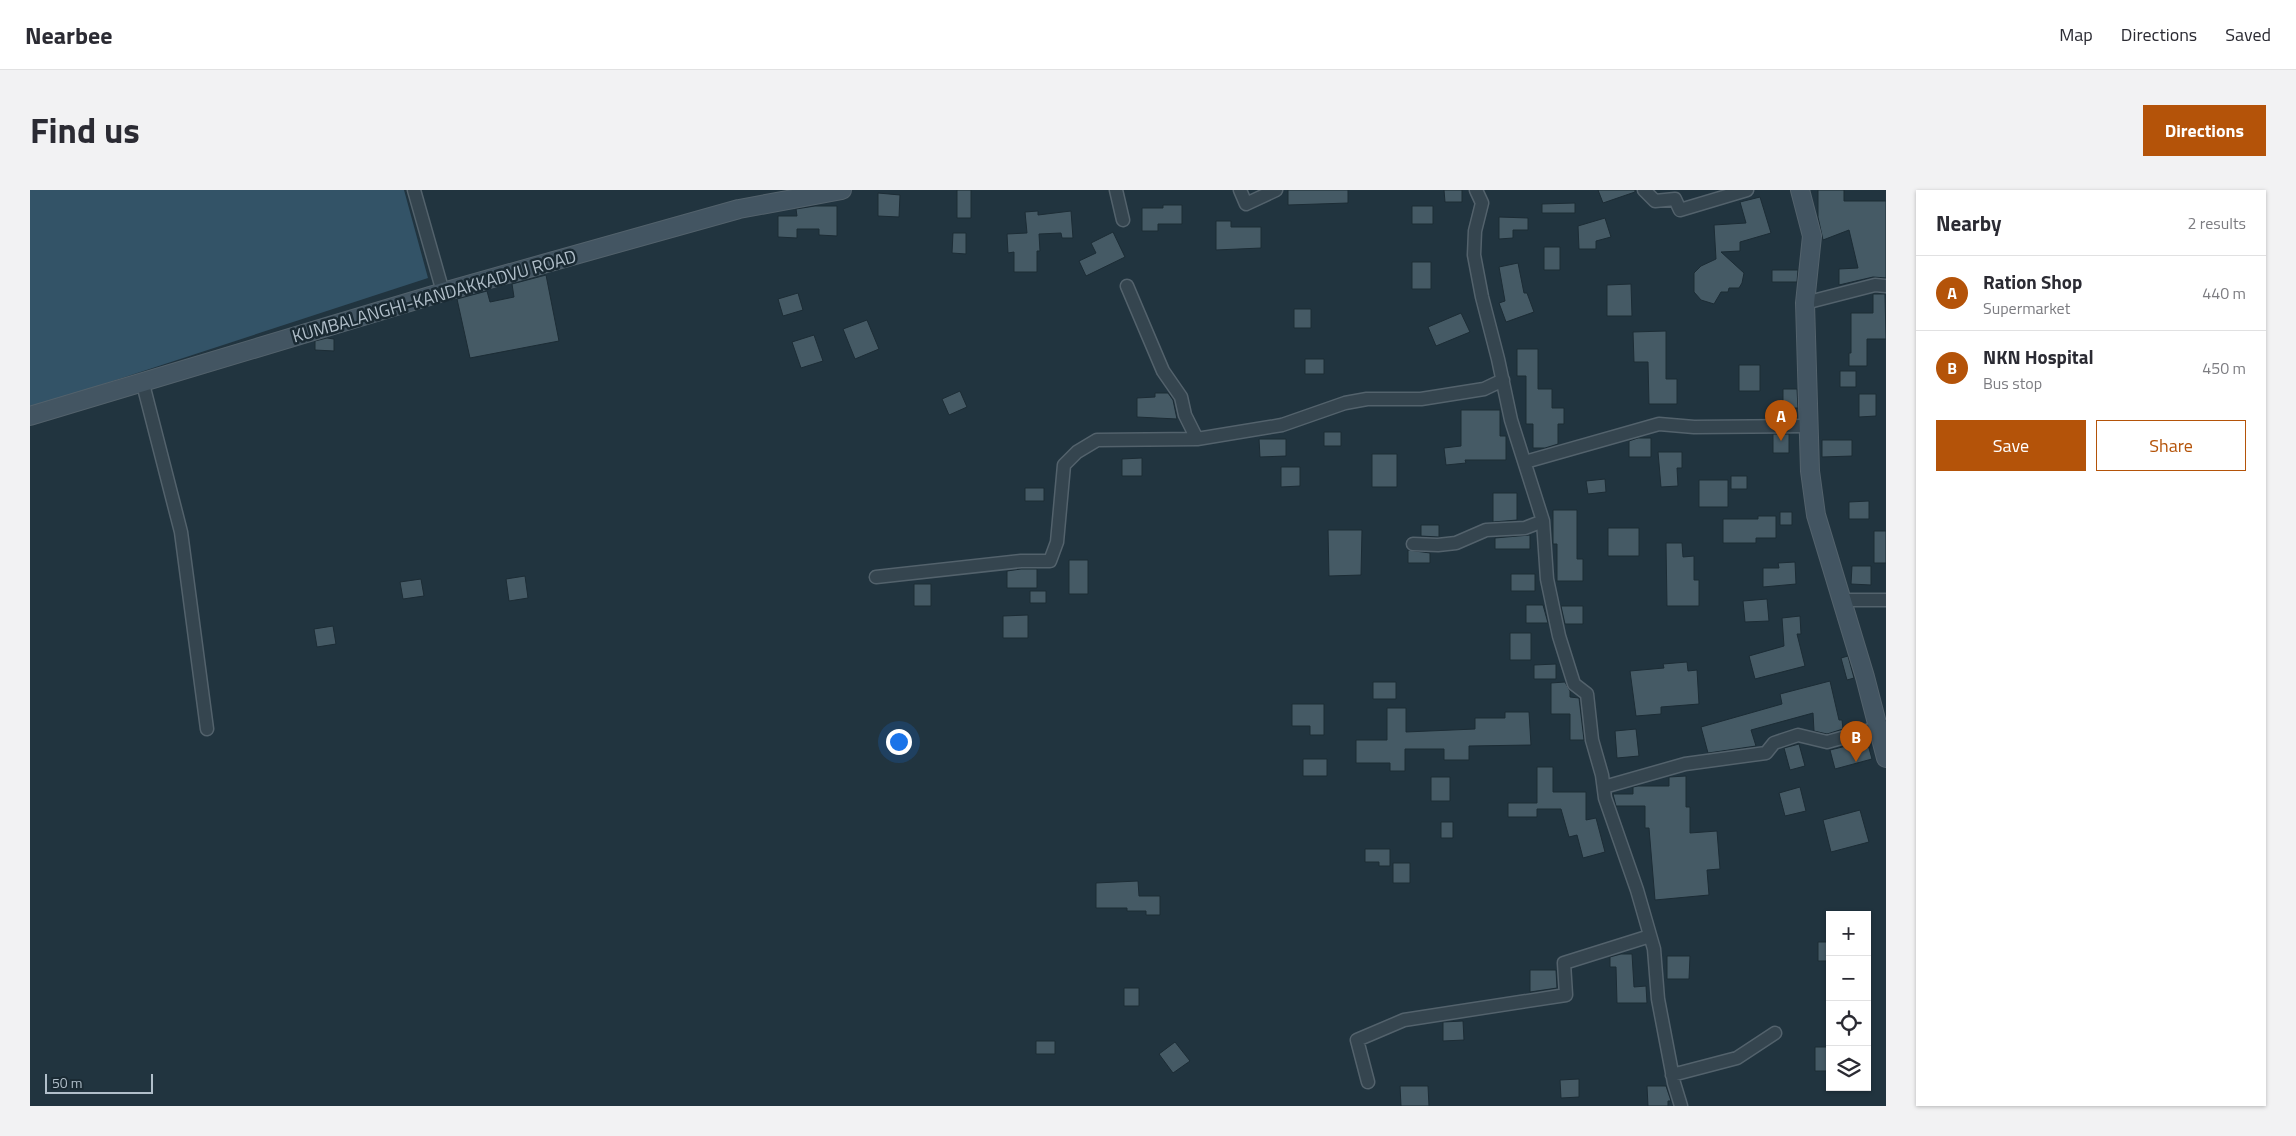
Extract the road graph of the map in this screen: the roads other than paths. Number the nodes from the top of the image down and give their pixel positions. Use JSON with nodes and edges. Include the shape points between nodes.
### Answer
{"nodes":[{"id":1,"x":414,"y":190,"type":"edge"},
{"id":2,"x":842,"y":190,"type":"edge"},
{"id":3,"x":1116,"y":190,"type":"edge"},
{"id":4,"x":1240,"y":190,"type":"edge"},
{"id":5,"x":1276,"y":190,"type":"edge"},
{"id":6,"x":1476,"y":190,"type":"edge"},
{"id":7,"x":1644,"y":190,"type":"edge"},
{"id":8,"x":1747,"y":190,"type":"edge"},
{"id":9,"x":1800,"y":190,"type":"edge"},
{"id":10,"x":1123,"y":220,"type":"dead end"},
{"id":11,"x":1127,"y":286,"type":"dead end"},
{"id":12,"x":1886,"y":286,"type":"edge"},
{"id":13,"x":443,"y":292,"type":"junction"},
{"id":14,"x":1805,"y":304,"type":"junction"},
{"id":15,"x":1503,"y":380,"type":"junction"},
{"id":16,"x":143,"y":384,"type":"junction"},
{"id":17,"x":30,"y":416,"type":"edge"},
{"id":18,"x":1809,"y":426,"type":"junction"},
{"id":19,"x":1196,"y":439,"type":"junction"},
{"id":20,"x":1526,"y":462,"type":"junction"},
{"id":21,"x":1543,"y":520,"type":"junction"},
{"id":22,"x":1413,"y":544,"type":"dead end"},
{"id":23,"x":876,"y":577,"type":"dead end"},
{"id":24,"x":1841,"y":600,"type":"junction"},
{"id":25,"x":1886,"y":600,"type":"edge"},
{"id":26,"x":1882,"y":726,"type":"edge"},
{"id":27,"x":206,"y":729,"type":"dead end"},
{"id":28,"x":1886,"y":758,"type":"edge"},
{"id":29,"x":1604,"y":787,"type":"junction"},
{"id":30,"x":1650,"y":936,"type":"junction"},
{"id":31,"x":1774,"y":1033,"type":"dead end"},
{"id":32,"x":1672,"y":1075,"type":"junction"},
{"id":33,"x":1368,"y":1082,"type":"dead end"},
{"id":34,"x":1681,"y":1106,"type":"edge"}],
"edges":[{"from":1,"to":13,"type":"street"},
{"from":2,"to":13,"type":"main road","name":"KUMBALANGHI-KANDAKKADVU ROAD","via":[[740,209]]},
{"from":3,"to":10,"type":"street"},
{"from":4,"to":5,"type":"street","via":[[1246,204]]},
{"from":6,"to":15,"type":"street","via":[[1482,204],[1475,231],[1474,255]]},
{"from":7,"to":8,"type":"street","via":[[1655,201],[1675,199],[1680,210]]},
{"from":9,"to":14,"type":"main road","via":[[1812,236]]},
{"from":11,"to":19,"type":"street","via":[[1163,371],[1181,397],[1184,415]]},
{"from":12,"to":14,"type":"street"},
{"from":13,"to":16,"type":"main road","name":"KUMBALANGHI-KANDAKKADVU ROAD"},
{"from":14,"to":18,"type":"main road"},
{"from":15,"to":19,"type":"street","via":[[1484,389],[1421,399],[1346,402],[1282,425]]},
{"from":15,"to":20,"type":"street","via":[[1511,420]]},
{"from":16,"to":17,"type":"main road","name":"KUMBALANGHI-KANDAKKADVU ROAD"},
{"from":16,"to":27,"type":"street","via":[[181,532]]},
{"from":18,"to":20,"type":"street","via":[[1694,427],[1659,424]]},
{"from":18,"to":24,"type":"main road","via":[[1810,471],[1816,515]]},
{"from":19,"to":23,"type":"street","via":[[1097,440],[1077,452],[1064,465],[1057,542],[1050,561],[1021,561]]},
{"from":20,"to":21,"type":"street"},
{"from":21,"to":22,"type":"street","via":[[1524,528],[1486,530],[1456,543]]},
{"from":21,"to":29,"type":"street","via":[[1551,601],[1574,684],[1587,694],[1592,740]]},
{"from":24,"to":25,"type":"street"},
{"from":24,"to":26,"type":"main road"},
{"from":26,"to":28,"type":"main road"},
{"from":26,"to":29,"type":"street","via":[[1827,742],[1798,735],[1774,742],[1766,752],[1685,764]]},
{"from":29,"to":30,"type":"street"},
{"from":30,"to":32,"type":"street"},
{"from":30,"to":33,"type":"street","via":[[1564,963],[1566,995],[1404,1020],[1357,1040]]},
{"from":31,"to":32,"type":"street","via":[[1737,1058]]},
{"from":32,"to":34,"type":"street"}]}
